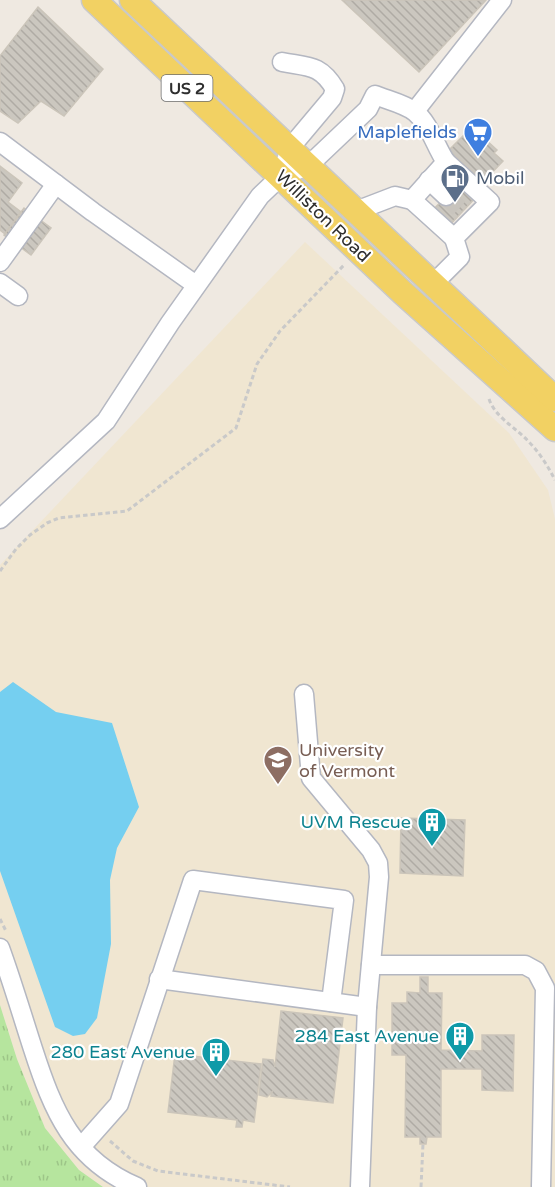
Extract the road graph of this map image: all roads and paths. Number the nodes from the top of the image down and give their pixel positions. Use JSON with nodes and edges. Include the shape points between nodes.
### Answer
{"nodes":[{"id":1,"x":94,"y":0,"type":"edge"},
{"id":2,"x":132,"y":0,"type":"edge"},
{"id":3,"x":502,"y":0,"type":"edge"},
{"id":4,"x":282,"y":62,"type":"dead end"},
{"id":5,"x":415,"y":111,"type":"junction"},
{"id":6,"x":0,"y":142,"type":"edge"},
{"id":7,"x":290,"y":148,"type":"junction"},
{"id":8,"x":446,"y":162,"type":"junction"},
{"id":9,"x":308,"y":166,"type":"junction"},
{"id":10,"x":281,"y":176,"type":"junction"},
{"id":11,"x":429,"y":180,"type":"junction"},
{"id":12,"x":56,"y":184,"type":"junction"},
{"id":13,"x":446,"y":196,"type":"tunnel mouth"},
{"id":14,"x":412,"y":200,"type":"junction"},
{"id":15,"x":356,"y":211,"type":"junction"},
{"id":16,"x":454,"y":238,"type":"junction"},
{"id":17,"x":358,"y":250,"type":"junction"},
{"id":18,"x":0,"y":262,"type":"edge"},
{"id":19,"x":0,"y":283,"type":"edge"},
{"id":20,"x":433,"y":284,"type":"junction"},
{"id":21,"x":196,"y":285,"type":"junction"},
{"id":22,"x":18,"y":296,"type":"dead end"},
{"id":23,"x":492,"y":409,"type":"dead end"},
{"id":24,"x":551,"y":415,"type":"edge"},
{"id":25,"x":555,"y":439,"type":"edge"},
{"id":26,"x":555,"y":480,"type":"edge"},
{"id":27,"x":0,"y":519,"type":"edge"},
{"id":28,"x":0,"y":571,"type":"edge"},
{"id":29,"x":304,"y":694,"type":"dead end"},
{"id":30,"x":0,"y":948,"type":"edge"},
{"id":31,"x":371,"y":965,"type":"junction"},
{"id":32,"x":159,"y":979,"type":"junction"},
{"id":33,"x":331,"y":1002,"type":"junction"},
{"id":34,"x":367,"y":1007,"type":"junction"},
{"id":35,"x":106,"y":1138,"type":"dead end"},
{"id":36,"x":423,"y":1144,"type":"dead end"},
{"id":37,"x":81,"y":1148,"type":"junction"},
{"id":38,"x":137,"y":1187,"type":"edge"},
{"id":39,"x":290,"y":1187,"type":"edge"},
{"id":40,"x":360,"y":1187,"type":"edge"},
{"id":41,"x":421,"y":1187,"type":"edge"},
{"id":42,"x":541,"y":1187,"type":"edge"}],
"edges":[{"from":1,"to":10,"type":"main road","name":"Williston Road","number":"US 2"},
{"from":2,"to":7,"type":"main road","name":"Williston Road","number":"US 2"},
{"from":3,"to":5,"type":"street"},
{"from":4,"to":7,"type":"street","via":[[319,69],[335,89],[332,98]]},
{"from":5,"to":8,"type":"street"},
{"from":5,"to":9,"type":"street","via":[[375,95],[368,109]]},
{"from":6,"to":12,"type":"street"},
{"from":7,"to":9,"type":"main road","name":"Williston Road","number":"US 2"},
{"from":7,"to":10,"type":"street"},
{"from":8,"to":11,"type":"street"},
{"from":8,"to":16,"type":"street","via":[[490,202],[467,216]]},
{"from":9,"to":10,"type":"street"},
{"from":9,"to":15,"type":"main road","name":"Williston Road","number":"US 2"},
{"from":10,"to":17,"type":"main road","name":"Williston Road","number":"US 2"},
{"from":10,"to":21,"type":"street","via":[[260,196]]},
{"from":11,"to":13,"type":"street"},
{"from":11,"to":14,"type":"street"},
{"from":12,"to":18,"type":"street"},
{"from":12,"to":21,"type":"street"},
{"from":14,"to":15,"type":"street","via":[[395,196]]},
{"from":14,"to":16,"type":"street"},
{"from":15,"to":20,"type":"main road","name":"Williston Road","number":"US 2"},
{"from":16,"to":20,"type":"street","via":[[460,257]]},
{"from":17,"to":24,"type":"main road","name":"Williston Road","number":"US 2"},
{"from":17,"to":28,"type":"path","via":[[280,331],[257,364],[236,428],[127,511],[72,516],[47,523],[16,549]]},
{"from":19,"to":22,"type":"street"},
{"from":20,"to":24,"type":"main road","name":"Williston Road","number":"US 2"},
{"from":21,"to":27,"type":"street","via":[[106,421]]},
{"from":23,"to":26,"type":"path","via":[[528,441]]},
{"from":24,"to":25,"type":"main road"},
{"from":29,"to":31,"type":"street","via":[[311,778],[378,863]]},
{"from":30,"to":37,"type":"street","via":[[46,1089],[64,1127]]},
{"from":31,"to":34,"type":"street"},
{"from":31,"to":42,"type":"street","via":[[525,965],[536,970],[545,988]]},
{"from":32,"to":33,"type":"street"},
{"from":32,"to":33,"type":"street","via":[[193,880],[204,881],[344,900]]},
{"from":32,"to":37,"type":"street","via":[[119,1104]]},
{"from":33,"to":34,"type":"street"},
{"from":34,"to":40,"type":"street"},
{"from":35,"to":39,"type":"path","via":[[133,1161],[158,1171]]},
{"from":36,"to":41,"type":"path"},
{"from":37,"to":38,"type":"street","via":[[110,1173]]}]}
